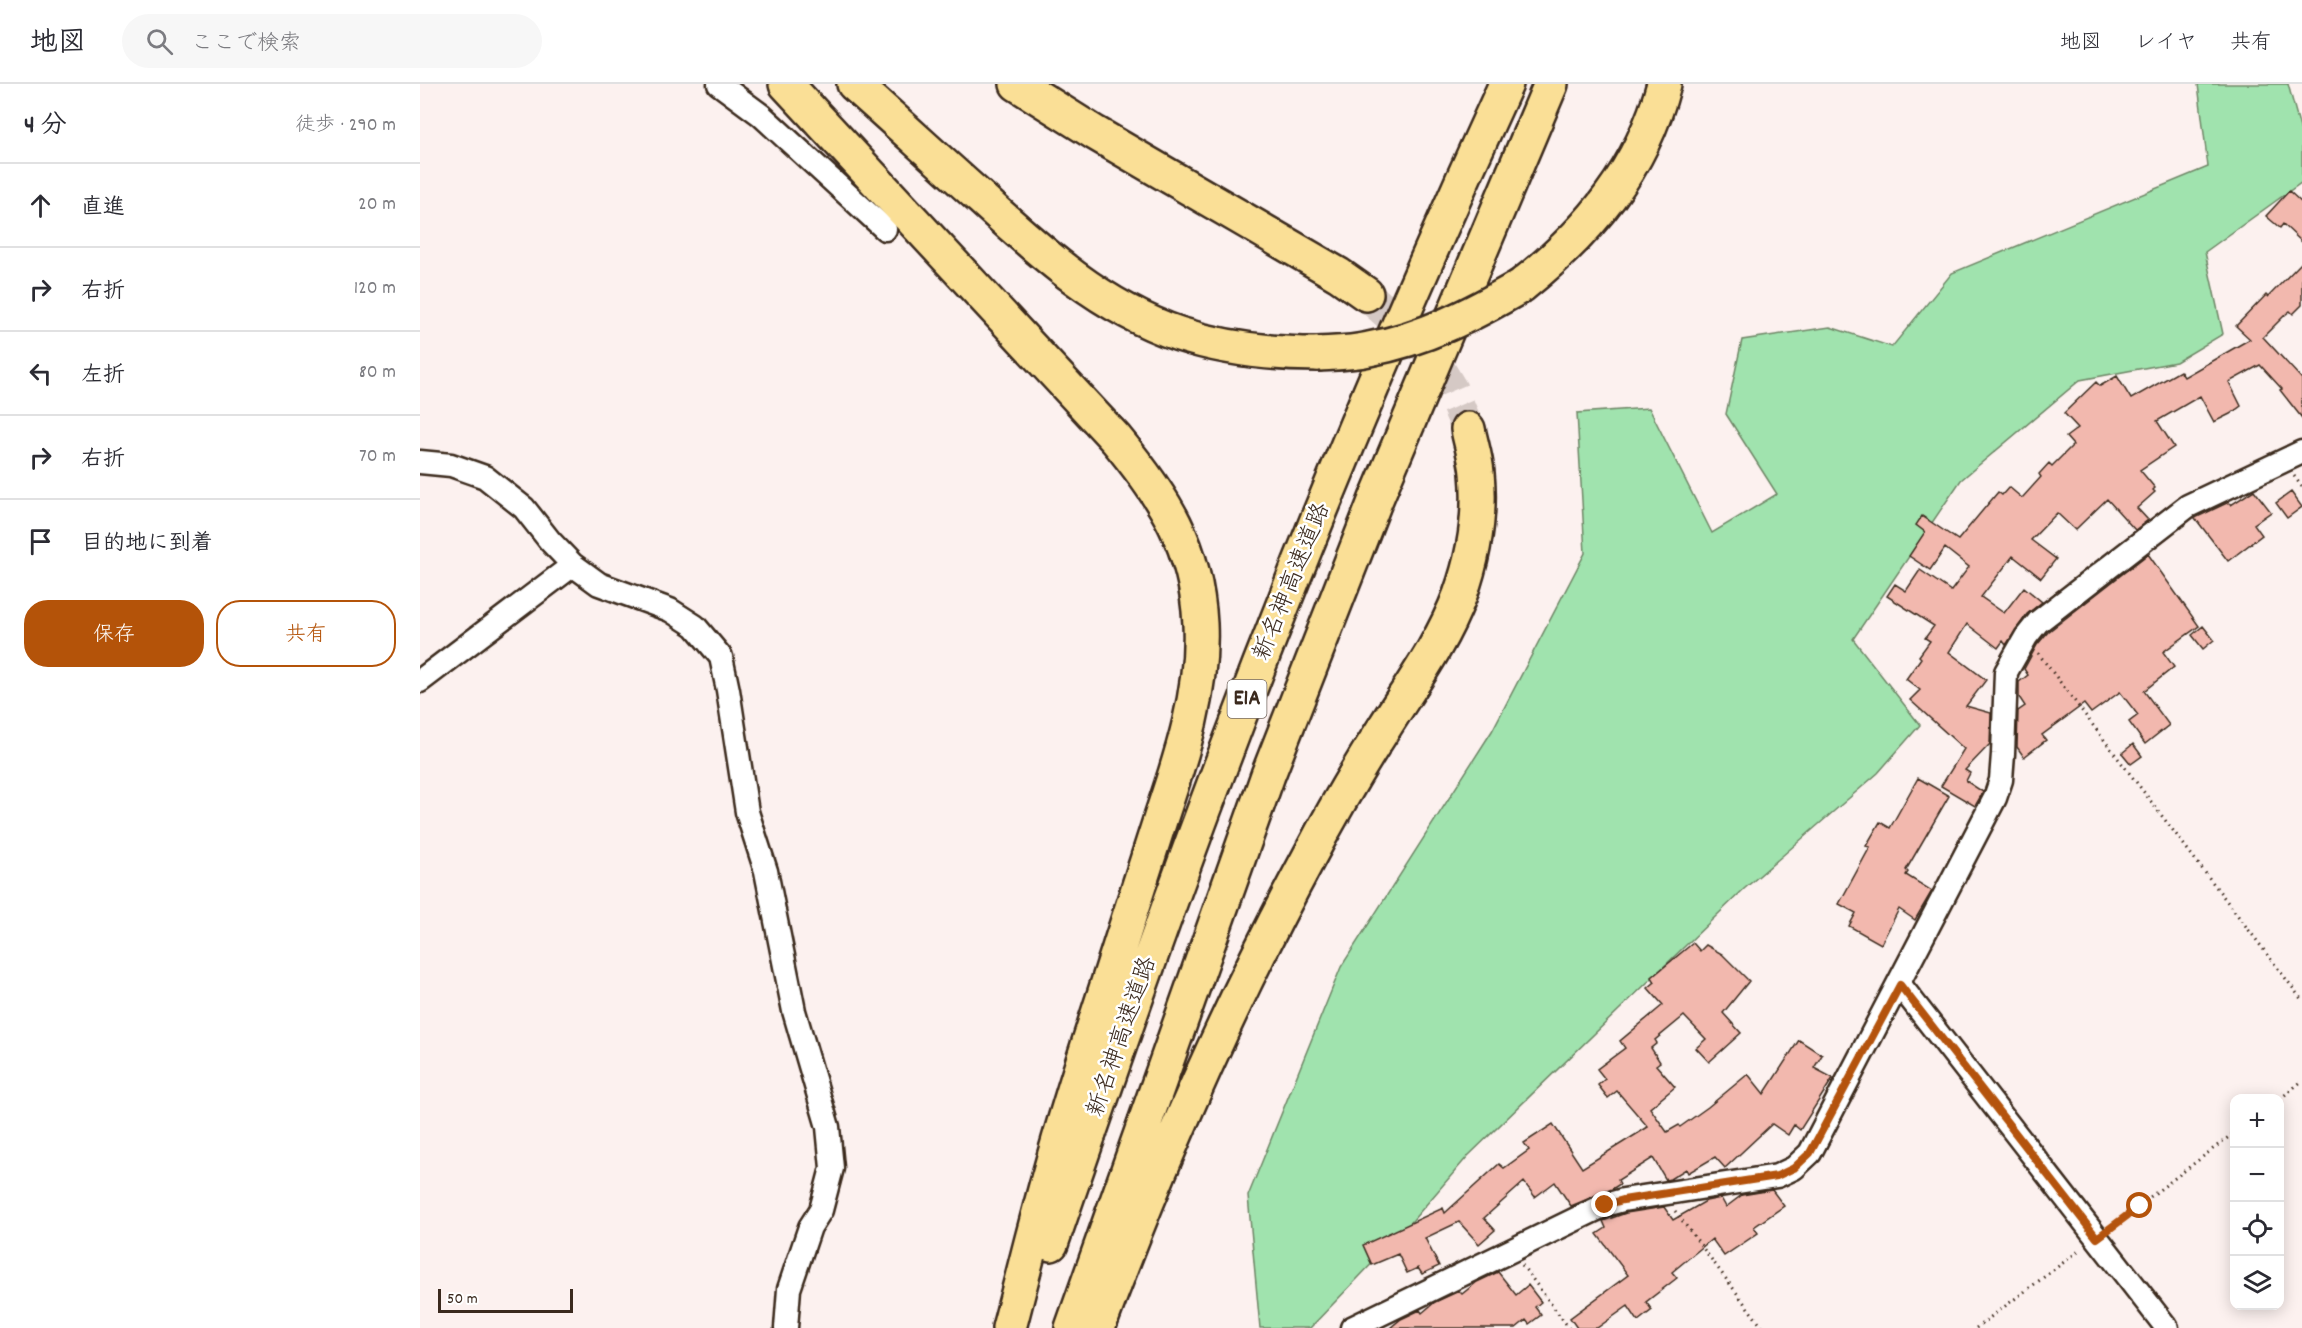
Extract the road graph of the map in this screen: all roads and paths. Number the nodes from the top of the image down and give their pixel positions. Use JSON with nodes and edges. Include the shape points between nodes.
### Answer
{"nodes":[{"id":1,"x":719,"y":84,"type":"edge"},
{"id":2,"x":786,"y":84,"type":"edge"},
{"id":3,"x":854,"y":84,"type":"edge"},
{"id":4,"x":1017,"y":84,"type":"edge"},
{"id":5,"x":1506,"y":84,"type":"edge"},
{"id":6,"x":1551,"y":84,"type":"edge"},
{"id":7,"x":1664,"y":84,"type":"edge"},
{"id":8,"x":885,"y":229,"type":"dead end"},
{"id":9,"x":1366,"y":294,"type":"tunnel mouth"},
{"id":10,"x":1468,"y":429,"type":"tunnel mouth"},
{"id":11,"x":2302,"y":452,"type":"edge"},
{"id":12,"x":420,"y":462,"type":"edge"},
{"id":13,"x":573,"y":565,"type":"junction"},
{"id":14,"x":2026,"y":637,"type":"junction"},
{"id":15,"x":420,"y":681,"type":"edge"},
{"id":16,"x":1900,"y":985,"type":"junction"},
{"id":17,"x":2302,"y":1000,"type":"edge"},
{"id":18,"x":2302,"y":1082,"type":"edge"},
{"id":19,"x":2284,"y":1096,"type":"edge"},
{"id":20,"x":2230,"y":1137,"type":"edge"},
{"id":21,"x":1663,"y":1195,"type":"junction"},
{"id":22,"x":2097,"y":1238,"type":"junction"},
{"id":23,"x":1512,"y":1252,"type":"junction"},
{"id":24,"x":786,"y":1328,"type":"edge"},
{"id":25,"x":1009,"y":1328,"type":"edge"},
{"id":26,"x":1023,"y":1328,"type":"edge"},
{"id":27,"x":1072,"y":1328,"type":"edge"},
{"id":28,"x":1098,"y":1328,"type":"edge"},
{"id":29,"x":1352,"y":1328,"type":"edge"},
{"id":30,"x":1569,"y":1328,"type":"edge"},
{"id":31,"x":1763,"y":1328,"type":"edge"},
{"id":32,"x":1976,"y":1328,"type":"edge"},
{"id":33,"x":2167,"y":1328,"type":"edge"}],
"edges":[{"from":1,"to":8,"type":"street","via":[[761,115]]},
{"from":2,"to":25,"type":"highway","via":[[1146,475],[1170,512],[1186,548],[1196,586],[1199,665],[1181,757],[1051,1167]]},
{"from":3,"to":7,"type":"highway","bridge":true,"via":[[1032,245],[1105,299],[1179,334],[1224,346],[1271,354],[1318,354],[1367,350],[1403,341],[1482,309],[1521,286],[1556,258],[1617,187],[1640,147]]},
{"from":4,"to":9,"type":"highway"},
{"from":5,"to":26,"type":"highway","name":"新名神高速道路","number":"E1A","via":[[1328,494],[1223,760]]},
{"from":6,"to":27,"type":"highway","name":"新名神高速道路","number":"E1A","via":[[1376,499],[1272,764]]},
{"from":10,"to":28,"type":"highway","via":[[1477,471],[1479,512],[1460,594],[1443,634],[1309,856],[1228,1017],[1155,1181]]},
{"from":11,"to":14,"type":"street","via":[[2188,506],[2038,622]]},
{"from":12,"to":13,"type":"street","via":[[451,465],[484,477],[524,508]]},
{"from":13,"to":15,"type":"street"},
{"from":13,"to":24,"type":"street","via":[[599,584],[670,610],[695,626],[721,657],[747,812],[766,872],[794,1011],[828,1127],[832,1168],[821,1210],[810,1227],[789,1289]]},
{"from":14,"to":16,"type":"street","via":[[2006,672],[2001,780],[1995,798]]},
{"from":14,"to":17,"type":"path"},
{"from":16,"to":21,"type":"street","via":[[1810,1153],[1794,1168],[1777,1176]]},
{"from":16,"to":22,"type":"street"},
{"from":18,"to":19,"type":"path"},
{"from":20,"to":22,"type":"path"},
{"from":21,"to":23,"type":"street","via":[[1605,1205]]},
{"from":21,"to":31,"type":"path"},
{"from":22,"to":32,"type":"path"},
{"from":22,"to":33,"type":"street"},
{"from":23,"to":29,"type":"street"},
{"from":23,"to":30,"type":"path"}]}
